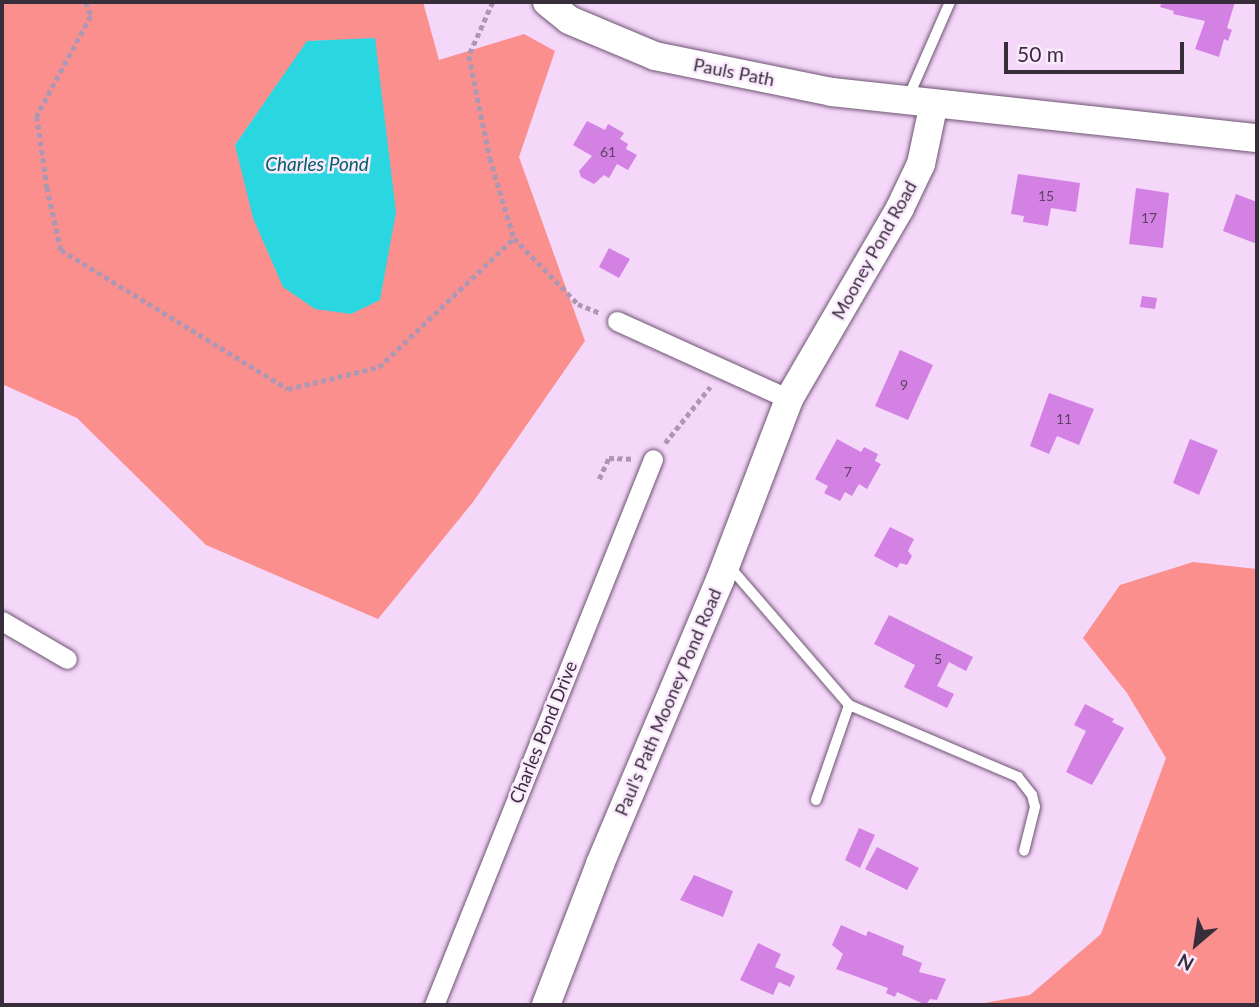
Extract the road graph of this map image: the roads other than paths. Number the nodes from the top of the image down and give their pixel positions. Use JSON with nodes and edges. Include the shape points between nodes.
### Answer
{"nodes":[{"id":1,"x":547,"y":2,"type":"edge"},
{"id":2,"x":950,"y":2,"type":"edge"},
{"id":3,"x":921,"y":101,"type":"junction"},
{"id":4,"x":1257,"y":138,"type":"edge"},
{"id":5,"x":618,"y":321,"type":"road end"},
{"id":6,"x":789,"y":399,"type":"junction"},
{"id":7,"x":653,"y":459,"type":"road end"},
{"id":8,"x":727,"y":563,"type":"junction"},
{"id":9,"x":2,"y":621,"type":"edge"},
{"id":10,"x":67,"y":659,"type":"dead end"},
{"id":11,"x":849,"y":705,"type":"junction"},
{"id":12,"x":816,"y":800,"type":"dead end"},
{"id":13,"x":1024,"y":851,"type":"dead end"},
{"id":14,"x":434,"y":1005,"type":"edge"},
{"id":15,"x":545,"y":1005,"type":"edge"}],
"edges":[{"from":1,"to":3,"type":"street","name":"Pauls Path","via":[[569,20],[655,56],[832,92]]},
{"from":2,"to":3,"type":"lane"},
{"from":3,"to":4,"type":"street"},
{"from":3,"to":6,"type":"street","name":"Mooney Pond Road","via":[[921,164]]},
{"from":5,"to":6,"type":"street"},
{"from":6,"to":8,"type":"street","name":"Paul's Path Mooney Pond Road"},
{"from":7,"to":14,"type":"street","name":"Charles Pond Drive"},
{"from":8,"to":11,"type":"lane"},
{"from":8,"to":15,"type":"street","name":"Paul's Path Mooney Pond Road"},
{"from":9,"to":10,"type":"street"},
{"from":11,"to":12,"type":"lane"},
{"from":11,"to":13,"type":"lane","via":[[1018,777],[1035,807]]}]}
